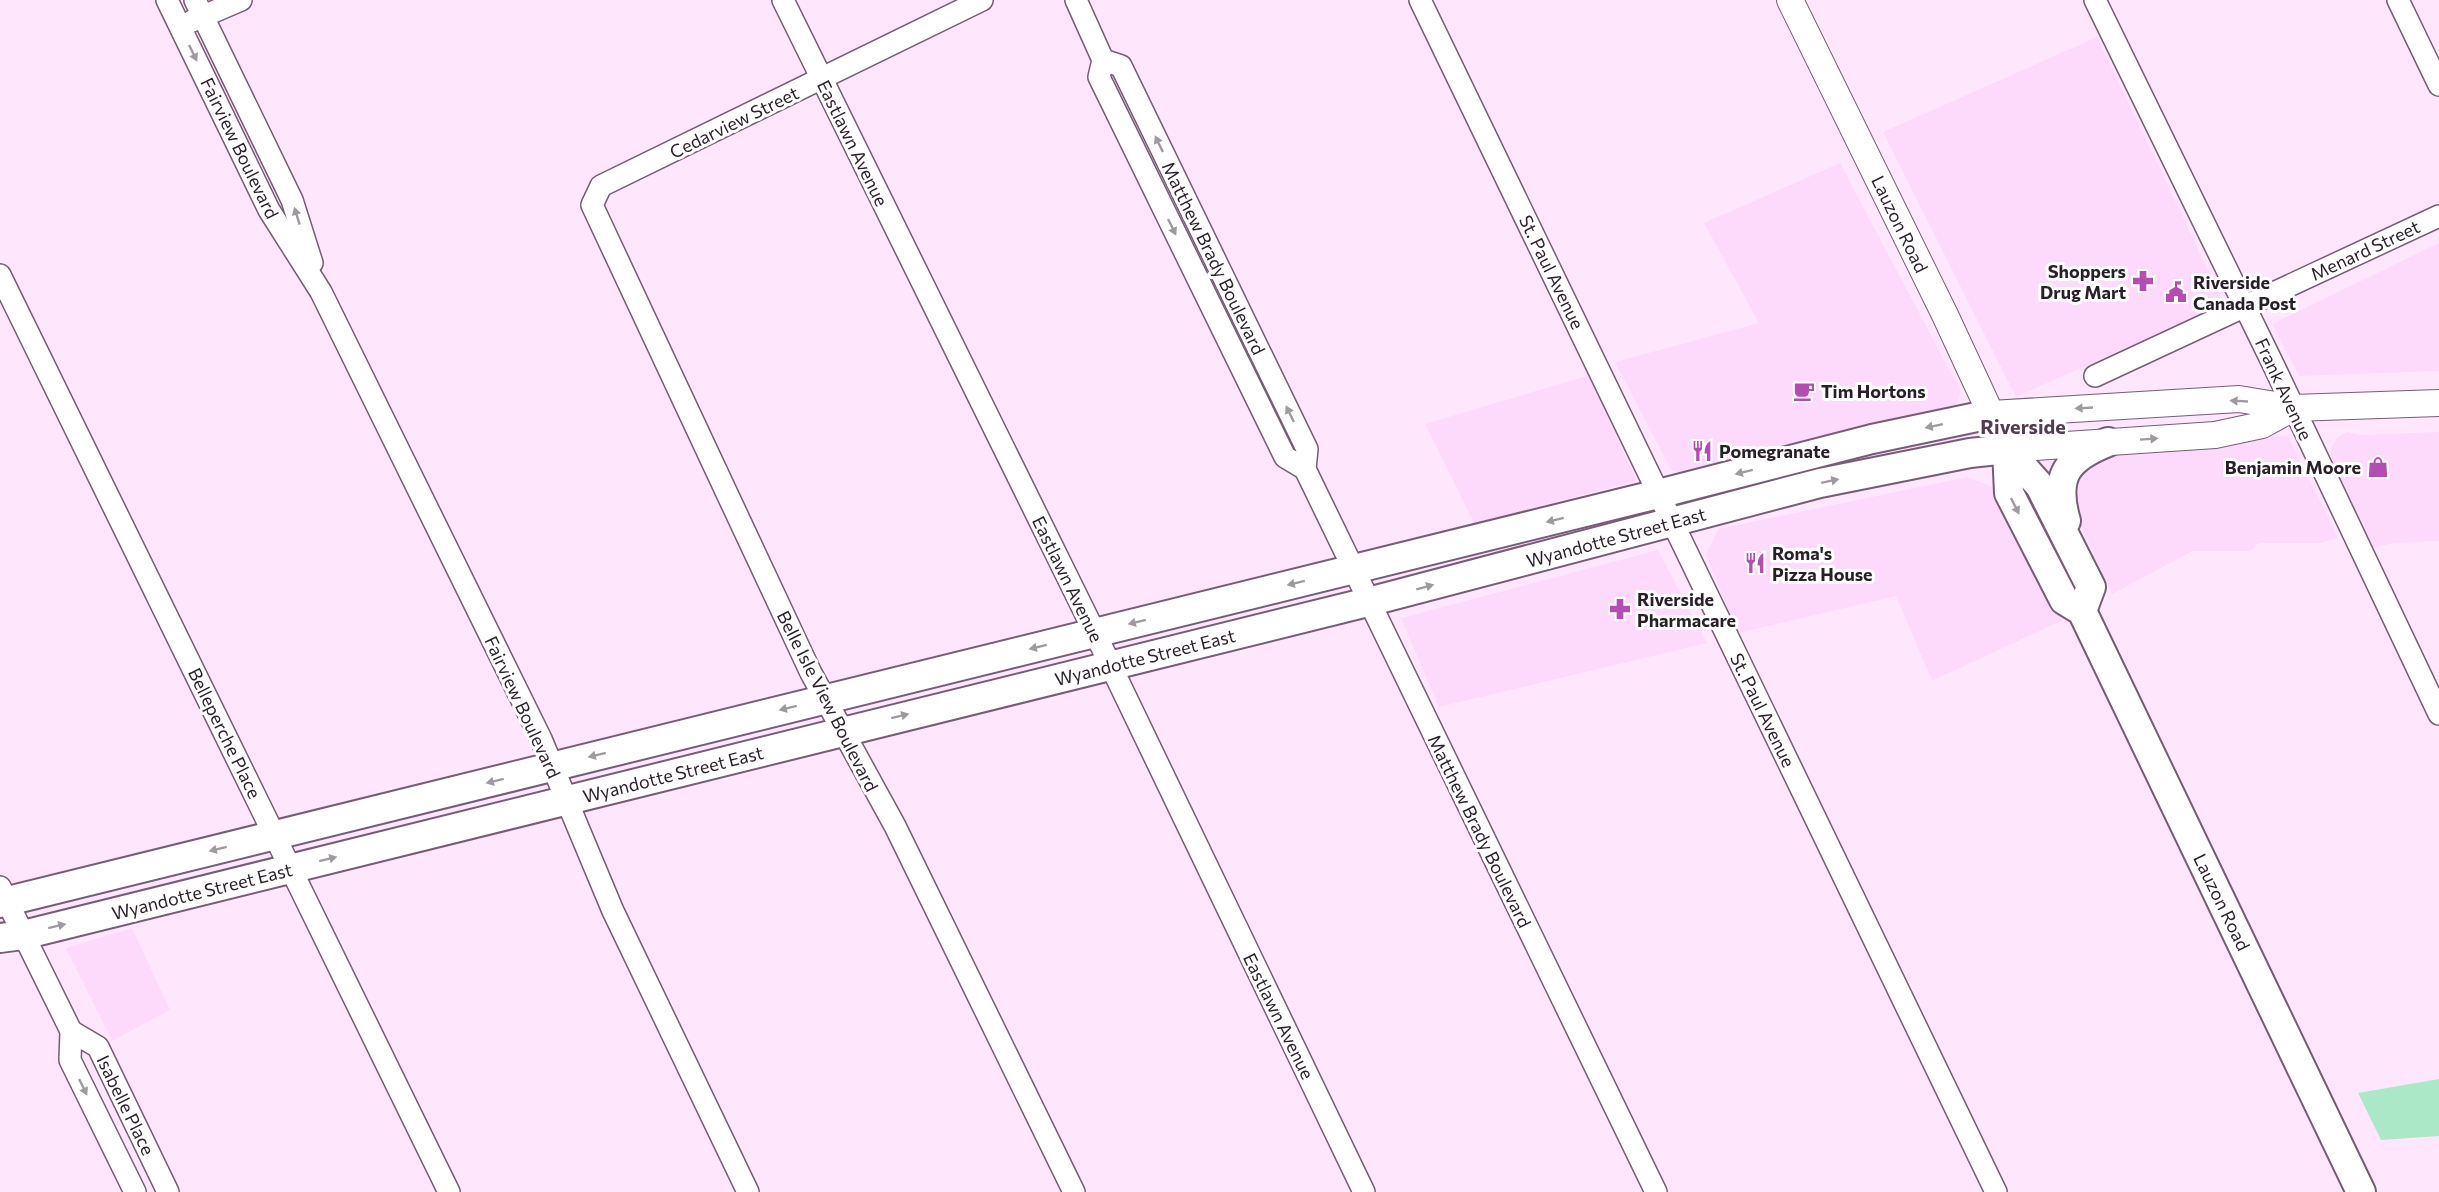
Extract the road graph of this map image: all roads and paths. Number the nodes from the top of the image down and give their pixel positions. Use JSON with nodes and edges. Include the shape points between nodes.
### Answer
{"nodes":[{"id":1,"x":167,"y":0,"type":"edge"},
{"id":2,"x":241,"y":0,"type":"edge"},
{"id":3,"x":783,"y":0,"type":"edge"},
{"id":4,"x":982,"y":0,"type":"edge"},
{"id":5,"x":1076,"y":0,"type":"edge"},
{"id":6,"x":1420,"y":0,"type":"edge"},
{"id":7,"x":1790,"y":0,"type":"edge"},
{"id":8,"x":2096,"y":0,"type":"edge"},
{"id":9,"x":2397,"y":0,"type":"edge"},
{"id":10,"x":199,"y":8,"type":"edge"},
{"id":11,"x":181,"y":27,"type":"junction"},
{"id":12,"x":821,"y":79,"type":"junction"},
{"id":13,"x":2439,"y":85,"type":"edge"},
{"id":14,"x":592,"y":205,"type":"joint"},
{"id":15,"x":2439,"y":216,"type":"edge"},
{"id":16,"x":0,"y":275,"type":"edge"},
{"id":17,"x":321,"y":292,"type":"junction"},
{"id":18,"x":2244,"y":305,"type":"junction"},
{"id":19,"x":2095,"y":376,"type":"dead end"},
{"id":20,"x":2439,"y":403,"type":"edge"},
{"id":21,"x":2293,"y":408,"type":"junction"},
{"id":22,"x":1991,"y":414,"type":"junction"},
{"id":23,"x":2108,"y":442,"type":"junction"},
{"id":24,"x":2007,"y":449,"type":"junction"},
{"id":25,"x":1658,"y":494,"type":"junction"},
{"id":26,"x":1672,"y":522,"type":"junction"},
{"id":27,"x":2079,"y":563,"type":"junction"},
{"id":28,"x":1353,"y":569,"type":"junction"},
{"id":29,"x":1368,"y":602,"type":"junction"},
{"id":30,"x":2082,"y":611,"type":"junction"},
{"id":31,"x":1095,"y":633,"type":"junction"},
{"id":32,"x":1110,"y":666,"type":"junction"},
{"id":33,"x":825,"y":699,"type":"junction"},
{"id":34,"x":2439,"y":714,"type":"edge"},
{"id":35,"x":843,"y":730,"type":"junction"},
{"id":36,"x":552,"y":766,"type":"junction"},
{"id":37,"x":566,"y":800,"type":"junction"},
{"id":38,"x":275,"y":835,"type":"junction"},
{"id":39,"x":291,"y":868,"type":"junction"},
{"id":40,"x":2,"y":897,"type":"edge"},
{"id":41,"x":12,"y":936,"type":"edge"},
{"id":42,"x":71,"y":1031,"type":"junction"},
{"id":43,"x":135,"y":1192,"type":"edge"},
{"id":44,"x":168,"y":1192,"type":"edge"},
{"id":45,"x":449,"y":1192,"type":"edge"},
{"id":46,"x":748,"y":1192,"type":"edge"},
{"id":47,"x":1074,"y":1192,"type":"edge"},
{"id":48,"x":1364,"y":1192,"type":"edge"},
{"id":49,"x":1656,"y":1192,"type":"edge"},
{"id":50,"x":1996,"y":1192,"type":"edge"},
{"id":51,"x":2361,"y":1192,"type":"edge"}],
"edges":[{"from":1,"to":11,"type":"street","name":"Fairview Boulevard"},
{"from":2,"to":10,"type":"street"},
{"from":3,"to":12,"type":"street","name":"Eastlawn Avenue"},
{"from":4,"to":12,"type":"street","name":"Cedarview Street"},
{"from":5,"to":28,"type":"street","name":"Matthew Brady Boulevard","via":[[1103,60],[1099,77],[1285,457],[1305,469]]},
{"from":6,"to":25,"type":"street","name":"St. Paul Avenue"},
{"from":7,"to":22,"type":"street","name":"Lauzon Road"},
{"from":8,"to":18,"type":"street","name":"Frank Avenue"},
{"from":9,"to":13,"type":"street"},
{"from":10,"to":11,"type":"street"},
{"from":17,"to":10,"type":"street","name":"Fairview Boulevard","one_way":true,"via":[[292,200]]},
{"from":11,"to":17,"type":"street","name":"Fairview Boulevard","one_way":true,"via":[[269,210]]},
{"from":12,"to":14,"type":"street","name":"Cedarview Street","via":[[601,186]]},
{"from":12,"to":31,"type":"street","name":"Eastlawn Avenue"},
{"from":14,"to":33,"type":"street","name":"Belle Isle View Boulevard"},
{"from":15,"to":18,"type":"street","name":"Menard Street"},
{"from":16,"to":38,"type":"street","name":"Belleperche Place"},
{"from":17,"to":36,"type":"street","name":"Fairview Boulevard"},
{"from":18,"to":19,"type":"street","name":"Menard Street"},
{"from":18,"to":21,"type":"street","name":"Frank Avenue"},
{"from":20,"to":21,"type":"street","name":"Wyandotte Street East"},
{"from":21,"to":22,"type":"street","name":"Wyandotte Street East","one_way":true,"via":[[2239,399]]},
{"from":23,"to":21,"type":"street","name":"Wyandotte Street East","one_way":true,"via":[[2216,435],[2262,425]]},
{"from":21,"to":34,"type":"street","name":"Frank Avenue"},
{"from":22,"to":24,"type":"main road","name":"Lauzon Road"},
{"from":22,"to":25,"type":"main road","name":"Wyandotte Street East","one_way":true,"via":[[1872,439]]},
{"from":23,"to":24,"type":"street","name":"Wyandotte Street East"},
{"from":23,"to":27,"type":"main road","via":[[2084,451],[2069,465],[2061,487],[2062,508]]},
{"from":26,"to":24,"type":"main road","name":"Wyandotte Street East","one_way":true,"via":[[1820,483]]},
{"from":24,"to":27,"type":"main road","name":"Lauzon Road","via":[[2040,486]]},
{"from":24,"to":30,"type":"main road","name":"Lauzon Road","one_way":true,"via":[[2009,493],[2064,600]]},
{"from":25,"to":26,"type":"street","name":"St. Paul Avenue"},
{"from":25,"to":28,"type":"main road","name":"Wyandotte Street East","one_way":true},
{"from":29,"to":26,"type":"main road","name":"Wyandotte Street East","one_way":true},
{"from":26,"to":50,"type":"street","name":"St. Paul Avenue"},
{"from":27,"to":30,"type":"main road","name":"Lauzon Road","via":[[2091,587]]},
{"from":28,"to":29,"type":"street","name":"Matthew Brady Boulevard"},
{"from":28,"to":31,"type":"main road","name":"Wyandotte Street East","one_way":true},
{"from":29,"to":32,"type":"main road","name":"Wyandotte Street East"},
{"from":29,"to":49,"type":"street","name":"Matthew Brady Boulevard"},
{"from":30,"to":51,"type":"main road","name":"Lauzon Road"},
{"from":31,"to":32,"type":"street","name":"Eastlawn Avenue"},
{"from":31,"to":33,"type":"main road","name":"Wyandotte Street East","one_way":true},
{"from":35,"to":32,"type":"main road","name":"Wyandotte Street East","one_way":true},
{"from":32,"to":48,"type":"street","name":"Eastlawn Avenue"},
{"from":33,"to":35,"type":"street","name":"Belle Isle View Boulevard"},
{"from":33,"to":36,"type":"main road","name":"Wyandotte Street East","one_way":true},
{"from":35,"to":37,"type":"main road","name":"Wyandotte Street East"},
{"from":35,"to":47,"type":"street","name":"Belle Isle View Boulevard","via":[[895,826]]},
{"from":36,"to":37,"type":"street","name":"Fairview Boulevard"},
{"from":36,"to":38,"type":"main road","name":"Wyandotte Street East","one_way":true},
{"from":39,"to":37,"type":"main road","name":"Wyandotte Street East","one_way":true},
{"from":37,"to":46,"type":"street","name":"Fairview Boulevard","via":[[613,911]]},
{"from":38,"to":39,"type":"street","name":"Belleperche Place"},
{"from":38,"to":40,"type":"main road","name":"Wyandotte Street East","one_way":true},
{"from":41,"to":39,"type":"main road","name":"Wyandotte Street East","one_way":true},
{"from":39,"to":45,"type":"street","name":"Belleperche Place"},
{"from":40,"to":41,"type":"street","name":"Isabelle Place"},
{"from":41,"to":42,"type":"street","name":"Isabelle Place"},
{"from":42,"to":43,"type":"street","name":"Isabelle Place","one_way":true,"via":[[70,1060]]},
{"from":42,"to":44,"type":"street","name":"Isabelle Place","via":[[98,1047]]}]}
